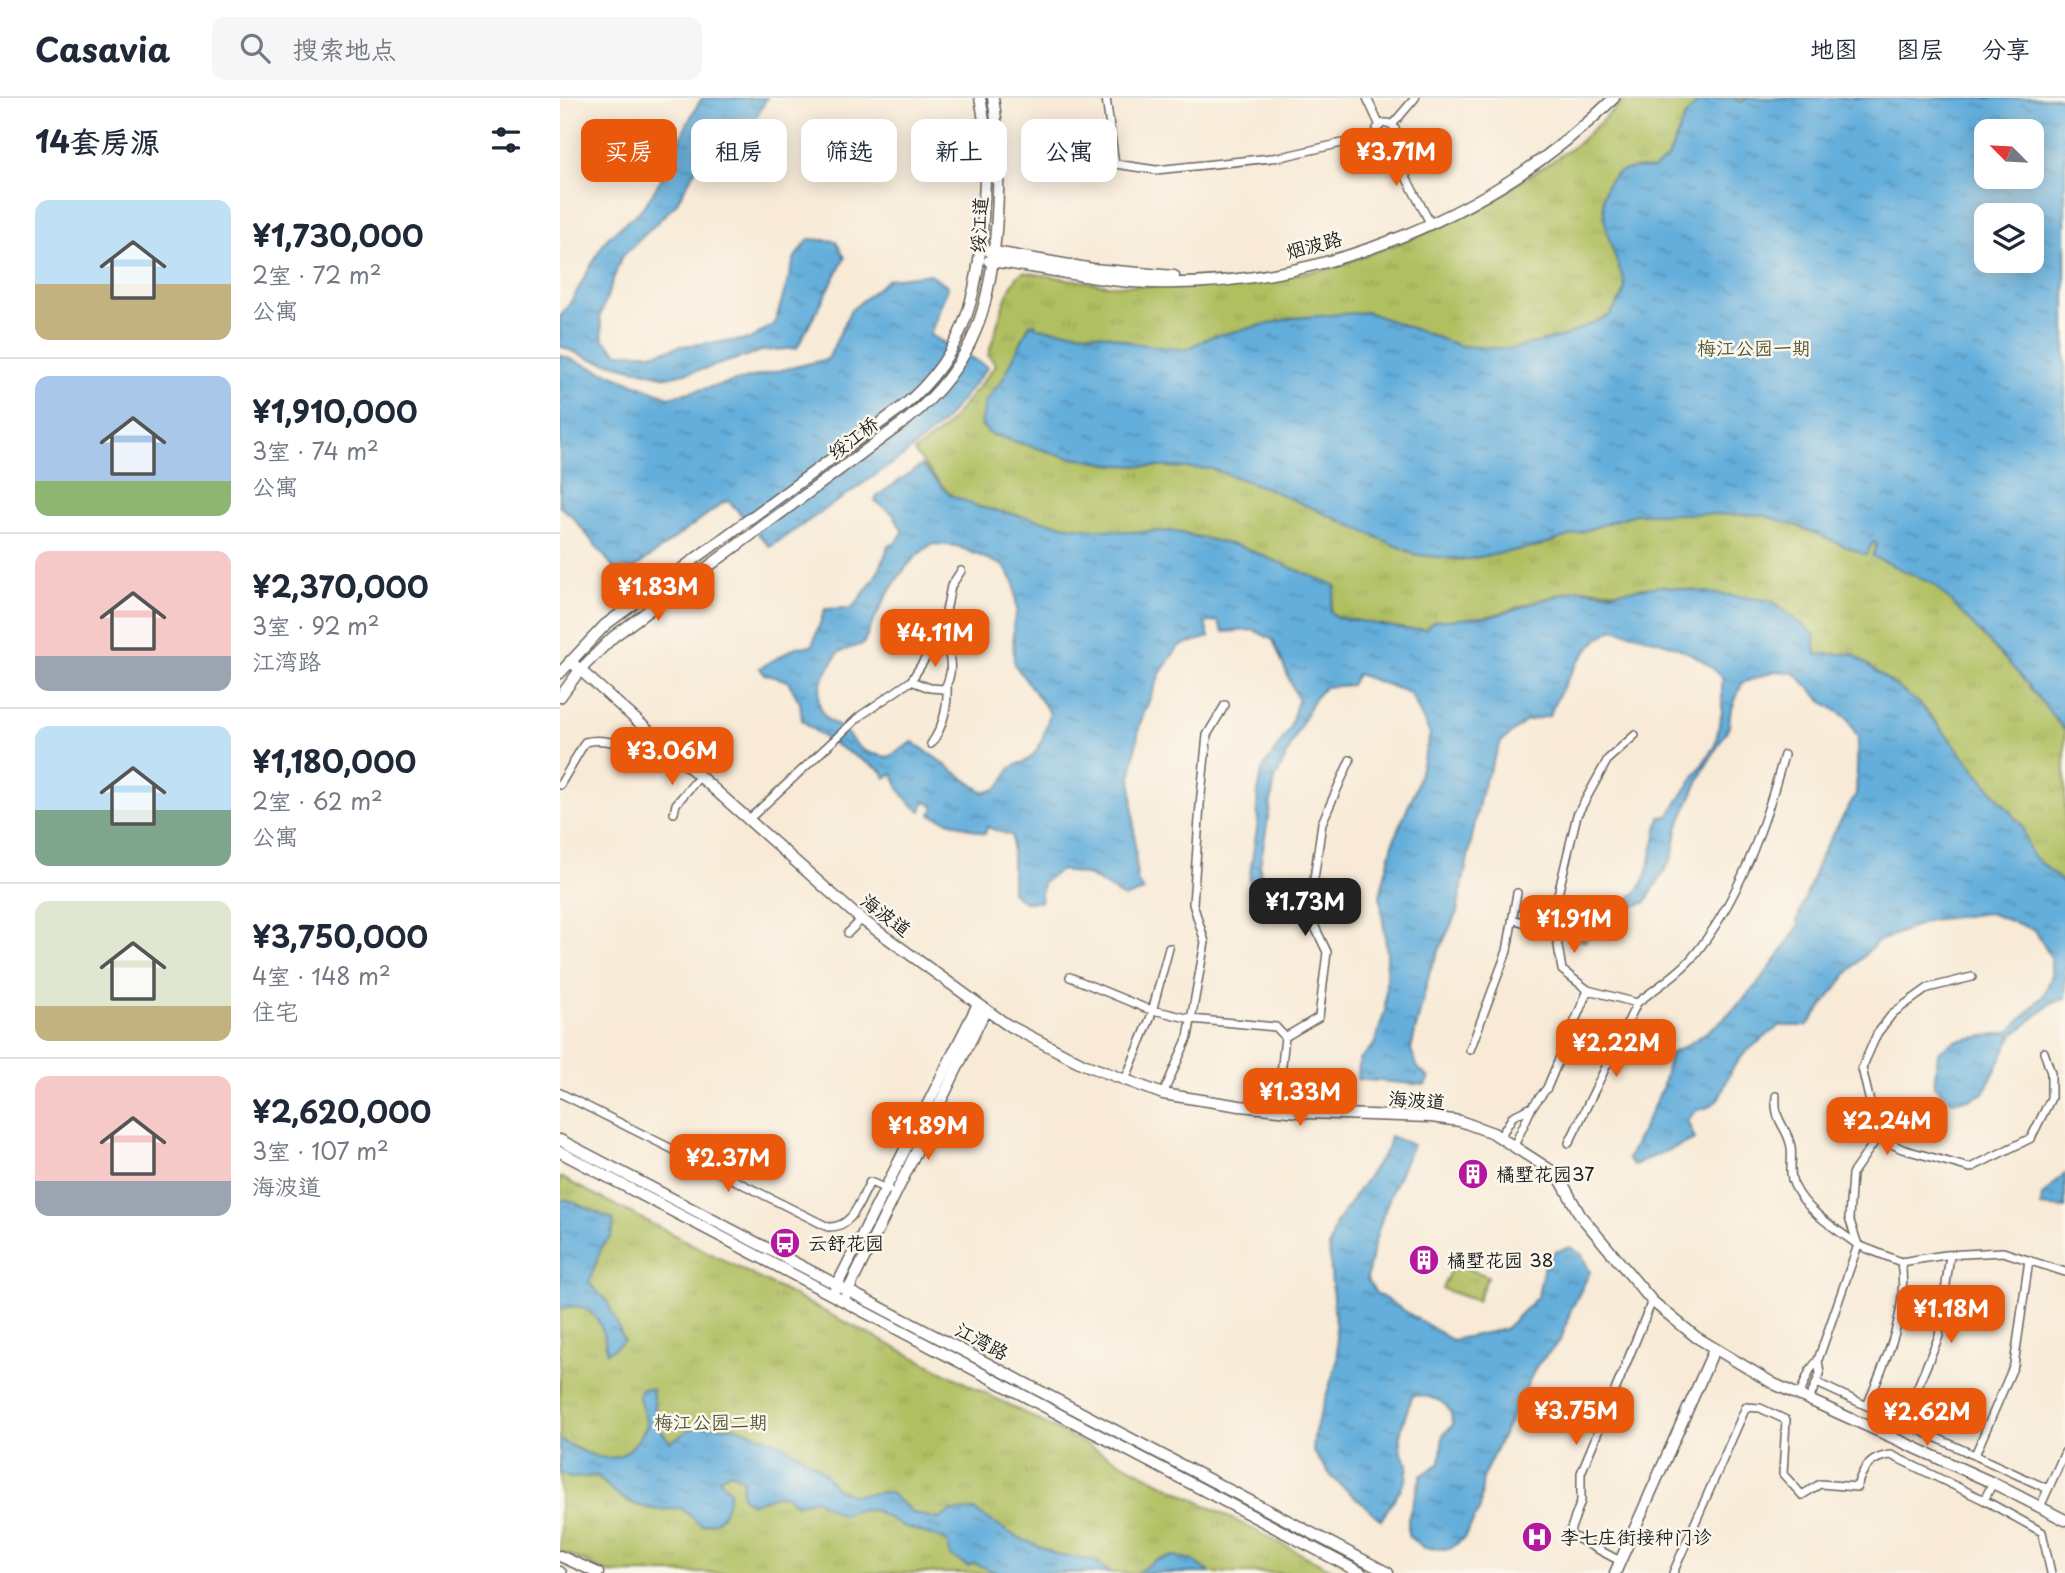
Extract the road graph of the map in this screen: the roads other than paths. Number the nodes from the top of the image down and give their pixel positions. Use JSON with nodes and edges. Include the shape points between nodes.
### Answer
{"nodes":[{"id":1,"x":980,"y":98,"type":"edge"},
{"id":2,"x":993,"y":98,"type":"edge"},
{"id":3,"x":1106,"y":98,"type":"edge"},
{"id":4,"x":1367,"y":98,"type":"edge"},
{"id":5,"x":1415,"y":98,"type":"edge"},
{"id":6,"x":1606,"y":98,"type":"edge"},
{"id":7,"x":1614,"y":98,"type":"edge"},
{"id":8,"x":1392,"y":125,"type":"junction"},
{"id":9,"x":1380,"y":126,"type":"junction"},
{"id":10,"x":1377,"y":135,"type":"junction"},
{"id":11,"x":1388,"y":143,"type":"junction"},
{"id":12,"x":1428,"y":219,"type":"junction"},
{"id":13,"x":980,"y":255,"type":"junction"},
{"id":14,"x":995,"y":257,"type":"junction"},
{"id":15,"x":956,"y":342,"type":"joint"},
{"id":16,"x":968,"y":349,"type":"joint"},
{"id":17,"x":961,"y":571,"type":"dead end"},
{"id":18,"x":942,"y":632,"type":"junction"},
{"id":19,"x":570,"y":661,"type":"junction"},
{"id":20,"x":580,"y":670,"type":"junction"},
{"id":21,"x":560,"y":673,"type":"edge"},
{"id":22,"x":911,"y":681,"type":"junction"},
{"id":23,"x":947,"y":685,"type":"junction"},
{"id":24,"x":560,"y":697,"type":"edge"},
{"id":25,"x":1225,"y":705,"type":"dead end"},
{"id":26,"x":651,"y":732,"type":"junction"},
{"id":27,"x":1635,"y":735,"type":"dead end"},
{"id":28,"x":931,"y":744,"type":"dead end"},
{"id":29,"x":1784,"y":755,"type":"dead end"},
{"id":30,"x":1350,"y":760,"type":"dead end"},
{"id":31,"x":699,"y":776,"type":"junction"},
{"id":32,"x":560,"y":785,"type":"edge"},
{"id":33,"x":674,"y":813,"type":"dead end"},
{"id":34,"x":748,"y":820,"type":"junction"},
{"id":35,"x":1517,"y":893,"type":"dead end"},
{"id":36,"x":1553,"y":915,"type":"junction"},
{"id":37,"x":862,"y":919,"type":"junction"},
{"id":38,"x":1513,"y":919,"type":"junction"},
{"id":39,"x":848,"y":933,"type":"dead end"},
{"id":40,"x":1169,"y":948,"type":"dead end"},
{"id":41,"x":1070,"y":977,"type":"dead end"},
{"id":42,"x":1972,"y":977,"type":"dead end"},
{"id":43,"x":1588,"y":990,"type":"junction"},
{"id":44,"x":1637,"y":1003,"type":"junction"},
{"id":45,"x":982,"y":1006,"type":"junction"},
{"id":46,"x":1153,"y":1010,"type":"junction"},
{"id":47,"x":1191,"y":1019,"type":"junction"},
{"id":48,"x":1285,"y":1037,"type":"junction"},
{"id":49,"x":1470,"y":1050,"type":"dead end"},
{"id":50,"x":2044,"y":1052,"type":"dead end"},
{"id":51,"x":1125,"y":1080,"type":"junction"},
{"id":52,"x":560,"y":1093,"type":"edge"},
{"id":53,"x":1163,"y":1094,"type":"junction"},
{"id":54,"x":1776,"y":1096,"type":"dead end"},
{"id":55,"x":1532,"y":1107,"type":"junction"},
{"id":56,"x":1277,"y":1110,"type":"junction"},
{"id":57,"x":1500,"y":1137,"type":"junction"},
{"id":58,"x":1878,"y":1137,"type":"junction"},
{"id":59,"x":560,"y":1140,"type":"edge"},
{"id":60,"x":1569,"y":1143,"type":"dead end"},
{"id":61,"x":1514,"y":1146,"type":"junction"},
{"id":62,"x":560,"y":1153,"type":"edge"},
{"id":63,"x":891,"y":1190,"type":"junction"},
{"id":64,"x":1858,"y":1245,"type":"junction"},
{"id":65,"x":1950,"y":1255,"type":"junction"},
{"id":66,"x":2029,"y":1260,"type":"junction"},
{"id":67,"x":1901,"y":1262,"type":"junction"},
{"id":68,"x":2065,"y":1272,"type":"edge"},
{"id":69,"x":840,"y":1292,"type":"junction"},
{"id":70,"x":1652,"y":1301,"type":"junction"},
{"id":71,"x":1714,"y":1350,"type":"junction"},
{"id":72,"x":1818,"y":1360,"type":"junction"},
{"id":73,"x":1817,"y":1383,"type":"junction"},
{"id":74,"x":1804,"y":1398,"type":"junction"},
{"id":75,"x":1867,"y":1406,"type":"junction"},
{"id":76,"x":1903,"y":1422,"type":"junction"},
{"id":77,"x":2065,"y":1452,"type":"edge"},
{"id":78,"x":1975,"y":1455,"type":"junction"},
{"id":79,"x":1993,"y":1483,"type":"junction"},
{"id":80,"x":2048,"y":1489,"type":"junction"},
{"id":81,"x":1984,"y":1500,"type":"junction"},
{"id":82,"x":2040,"y":1507,"type":"junction"},
{"id":83,"x":2065,"y":1520,"type":"edge"},
{"id":84,"x":560,"y":1556,"type":"edge"},
{"id":85,"x":1617,"y":1570,"type":"edge"},
{"id":86,"x":598,"y":1573,"type":"edge"},
{"id":87,"x":1362,"y":1573,"type":"edge"},
{"id":88,"x":1388,"y":1573,"type":"edge"},
{"id":89,"x":1673,"y":1573,"type":"edge"},
{"id":90,"x":2051,"y":1573,"type":"edge"}],
"edges":[{"from":1,"to":13,"type":"main road","name":"绥江道","via":[[986,155]]},
{"from":2,"to":14,"type":"main road","name":"绥江道","via":[[999,151]]},
{"from":3,"to":10,"type":"street","via":[[1115,164],[1156,170],[1281,158]]},
{"from":4,"to":9,"type":"street"},
{"from":5,"to":8,"type":"street"},
{"from":6,"to":12,"type":"main road","name":"烟波路","via":[[1570,132],[1496,182]]},
{"from":7,"to":14,"type":"main road","name":"烟波路","via":[[1563,142],[1471,205],[1423,229],[1329,261],[1276,272],[1154,283],[1101,280]]},
{"from":8,"to":9,"type":"street"},
{"from":8,"to":11,"type":"street","via":[[1396,134]]},
{"from":9,"to":10,"type":"street"},
{"from":10,"to":11,"type":"street"},
{"from":11,"to":12,"type":"street"},
{"from":12,"to":14,"type":"main road","name":"烟波路","via":[[1310,260],[1246,271],[1154,275]]},
{"from":13,"to":14,"type":"main road","name":"烟波路"},
{"from":13,"to":15,"type":"main road","name":"绥江道","via":[[972,302]]},
{"from":14,"to":16,"type":"main road","name":"绥江道","via":[[982,318]]},
{"from":15,"to":19,"type":"main road","name":"绥江桥","via":[[913,398],[605,625]]},
{"from":16,"to":20,"type":"main road","name":"绥江桥","via":[[948,380],[923,406],[614,637]]},
{"from":17,"to":18,"type":"street","via":[[951,586]]},
{"from":18,"to":22,"type":"street"},
{"from":18,"to":23,"type":"street","via":[[950,657]]},
{"from":19,"to":20,"type":"main road","name":"海波道"},
{"from":19,"to":21,"type":"main road"},
{"from":20,"to":24,"type":"main road"},
{"from":20,"to":26,"type":"main road","name":"海波道"},
{"from":22,"to":23,"type":"street","via":[[930,688]]},
{"from":22,"to":34,"type":"street","via":[[851,724]]},
{"from":23,"to":28,"type":"street","via":[[948,704]]},
{"from":25,"to":47,"type":"street","via":[[1207,735],[1199,805],[1194,904],[1205,942]]},
{"from":26,"to":31,"type":"main road","name":"海波道"},
{"from":26,"to":32,"type":"street","via":[[635,753],[624,746],[585,742]]},
{"from":27,"to":36,"type":"street","via":[[1608,759],[1577,816]]},
{"from":29,"to":44,"type":"street","via":[[1758,837],[1721,915],[1690,960]]},
{"from":30,"to":48,"type":"street","via":[[1322,823],[1313,886],[1315,927],[1327,952],[1319,1017]]},
{"from":31,"to":33,"type":"street"},
{"from":31,"to":34,"type":"main road","name":"海波道"},
{"from":34,"to":37,"type":"main road","name":"海波道"},
{"from":35,"to":38,"type":"street"},
{"from":36,"to":38,"type":"street","via":[[1553,932]]},
{"from":36,"to":43,"type":"street","via":[[1562,970]]},
{"from":37,"to":39,"type":"street"},
{"from":37,"to":45,"type":"main road","name":"海波道"},
{"from":38,"to":49,"type":"street","via":[[1507,951]]},
{"from":40,"to":46,"type":"street"},
{"from":41,"to":46,"type":"street"},
{"from":42,"to":58,"type":"street","via":[[1928,988],[1893,1013],[1877,1034],[1862,1068]]},
{"from":43,"to":44,"type":"street"},
{"from":43,"to":55,"type":"street","via":[[1547,1088]]},
{"from":44,"to":60,"type":"street"},
{"from":45,"to":51,"type":"main road","name":"海波道","via":[[1006,1024]]},
{"from":45,"to":63,"type":"main road"},
{"from":46,"to":47,"type":"street"},
{"from":46,"to":51,"type":"street"},
{"from":47,"to":48,"type":"street","via":[[1276,1027]]},
{"from":47,"to":53,"type":"street"},
{"from":48,"to":56,"type":"street"},
{"from":50,"to":58,"type":"street","via":[[2051,1073],[2051,1098],[2031,1138],[1970,1168],[1902,1149]]},
{"from":51,"to":53,"type":"main road","name":"海波道"},
{"from":52,"to":63,"type":"street","via":[[828,1227],[850,1220],[870,1182]]},
{"from":53,"to":56,"type":"main road","name":"海波道"},
{"from":54,"to":64,"type":"street","via":[[1775,1114],[1791,1146],[1794,1186],[1820,1218]]},
{"from":55,"to":57,"type":"street","via":[[1513,1116]]},
{"from":55,"to":61,"type":"street"},
{"from":56,"to":57,"type":"main road","name":"海波道","via":[[1430,1116],[1460,1121]]},
{"from":57,"to":61,"type":"main road","name":"海波道"},
{"from":58,"to":64,"type":"street","via":[[1852,1174],[1849,1218]]},
{"from":59,"to":69,"type":"main road","name":"江湾路"},
{"from":61,"to":70,"type":"main road","name":"海波道","via":[[1558,1175],[1580,1215]]},
{"from":62,"to":69,"type":"main road","name":"江湾路"},
{"from":63,"to":69,"type":"main road"},
{"from":64,"to":67,"type":"street"},
{"from":64,"to":72,"type":"street"},
{"from":65,"to":66,"type":"street","via":[[2003,1252]]},
{"from":65,"to":67,"type":"street"},
{"from":65,"to":76,"type":"street","via":[[1939,1336]]},
{"from":66,"to":68,"type":"street"},
{"from":66,"to":78,"type":"street","via":[[2014,1365]]},
{"from":67,"to":75,"type":"street","via":[[1905,1286],[1895,1337]]},
{"from":69,"to":87,"type":"main road","name":"江湾路"},
{"from":69,"to":88,"type":"main road","name":"江湾路"},
{"from":70,"to":71,"type":"main road","name":"海波道"},
{"from":70,"to":85,"type":"street","via":[[1581,1473],[1581,1500],[1569,1534]]},
{"from":71,"to":74,"type":"main road","name":"海波道"},
{"from":71,"to":85,"type":"main road"},
{"from":72,"to":73,"type":"street"},
{"from":72,"to":74,"type":"street","via":[[1810,1370]]},
{"from":73,"to":74,"type":"street"},
{"from":73,"to":75,"type":"street"},
{"from":74,"to":79,"type":"main road","name":"海波道"},
{"from":75,"to":76,"type":"street"},
{"from":76,"to":78,"type":"street"},
{"from":77,"to":80,"type":"street"},
{"from":78,"to":80,"type":"street"},
{"from":79,"to":81,"type":"street"},
{"from":79,"to":82,"type":"main road","name":"海波道"},
{"from":80,"to":82,"type":"street"},
{"from":81,"to":89,"type":"street","via":[[1891,1455],[1878,1457],[1862,1470],[1857,1487],[1820,1484],[1802,1495],[1783,1474],[1786,1420],[1746,1407]]},
{"from":81,"to":90,"type":"street","via":[[2042,1532]]},
{"from":82,"to":83,"type":"main road","name":"海波道"},
{"from":84,"to":86,"type":"main road"}]}
